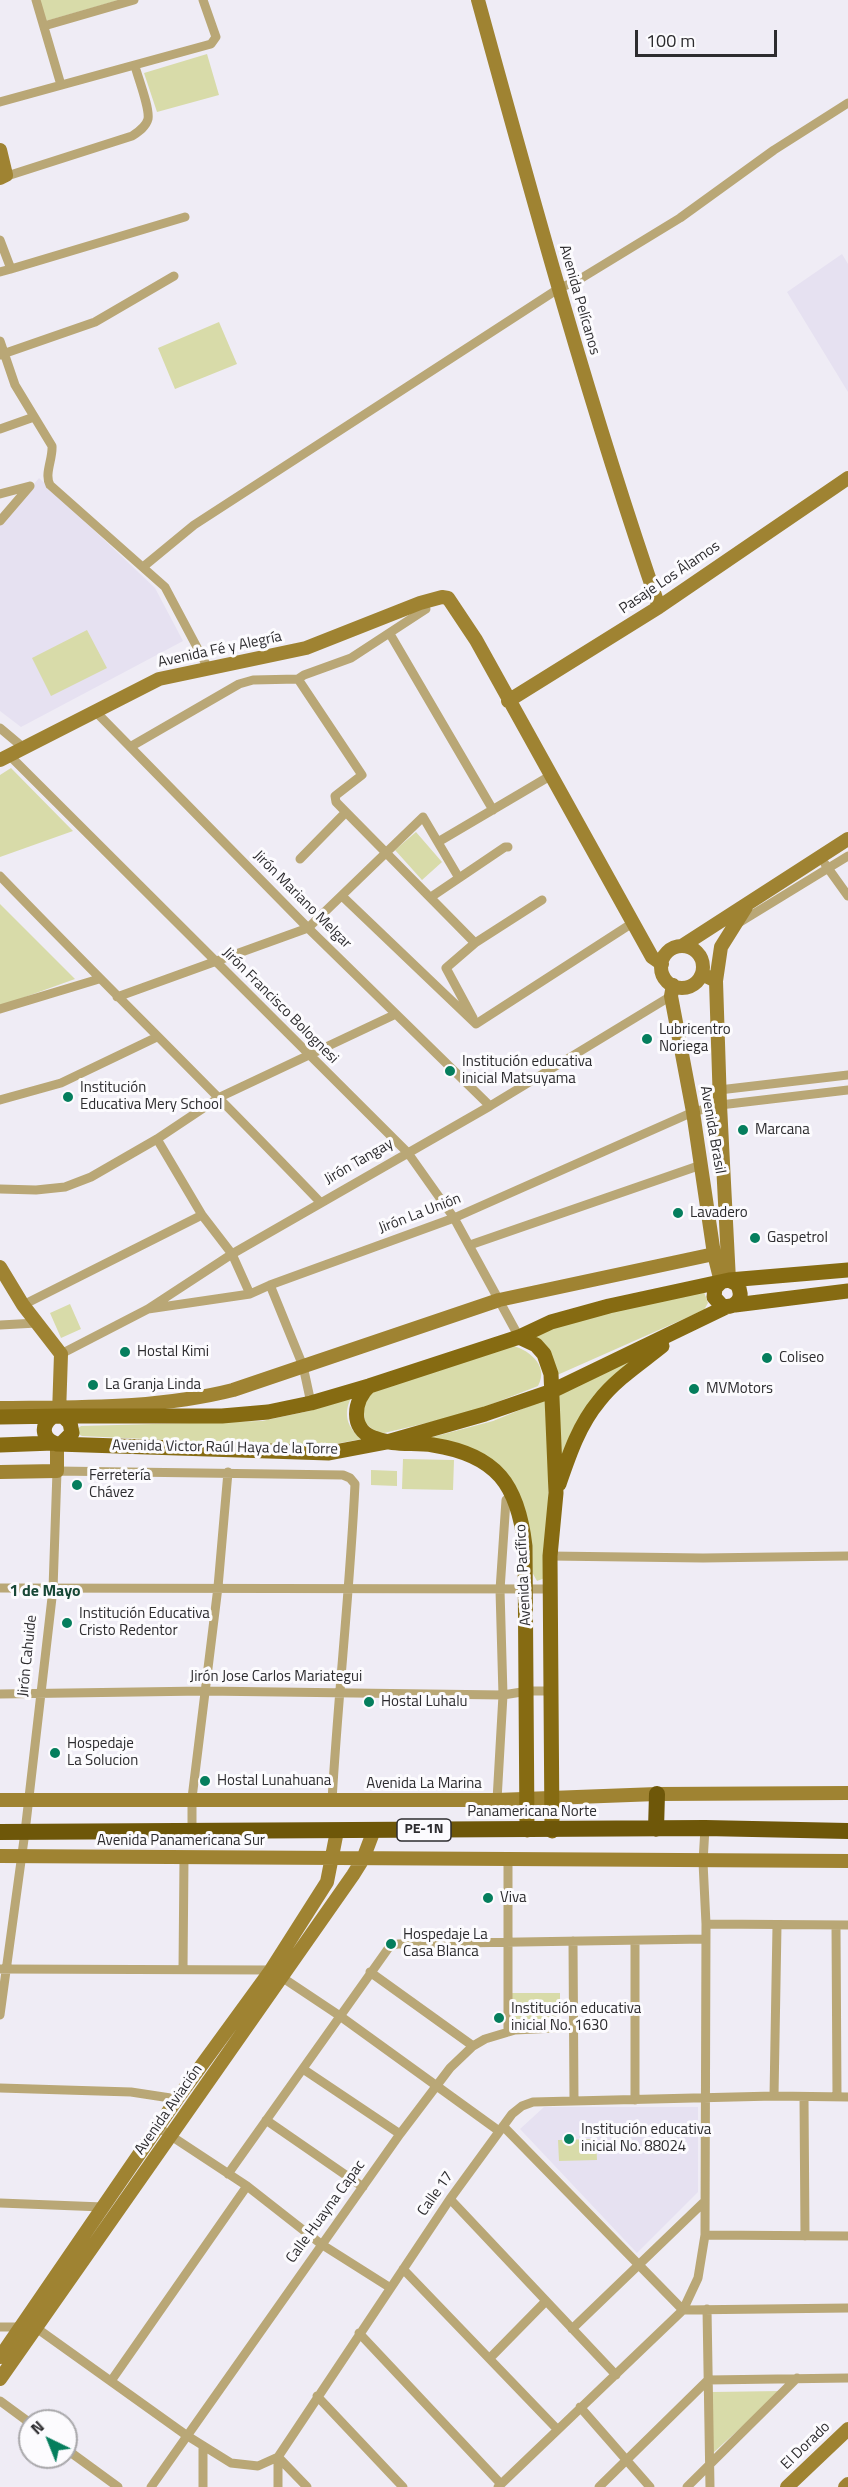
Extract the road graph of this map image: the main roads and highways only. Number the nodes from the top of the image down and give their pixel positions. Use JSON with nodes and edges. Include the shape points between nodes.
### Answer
{"nodes":[{"id":1,"x":478,"y":0,"type":"edge"},
{"id":2,"x":0,"y":150,"type":"edge"},
{"id":3,"x":2,"y":178,"type":"edge"},
{"id":4,"x":848,"y":478,"type":"edge"},
{"id":5,"x":659,"y":607,"type":"junction"},
{"id":6,"x":508,"y":701,"type":"junction"},
{"id":7,"x":5,"y":758,"type":"edge"},
{"id":8,"x":848,"y":839,"type":"edge"},
{"id":9,"x":748,"y":902,"type":"junction"},
{"id":10,"x":682,"y":946,"type":"junction"},
{"id":11,"x":721,"y":947,"type":"junction"},
{"id":12,"x":662,"y":964,"type":"junction"},
{"id":13,"x":702,"y":972,"type":"junction"},
{"id":14,"x":716,"y":981,"type":"junction"},
{"id":15,"x":672,"y":990,"type":"junction"},
{"id":16,"x":714,"y":1254,"type":"junction"},
{"id":17,"x":0,"y":1267,"type":"edge"},
{"id":18,"x":848,"y":1270,"type":"edge"},
{"id":19,"x":725,"y":1281,"type":"junction"},
{"id":20,"x":848,"y":1292,"type":"edge"},
{"id":21,"x":731,"y":1306,"type":"junction"},
{"id":22,"x":683,"y":1329,"type":"junction"},
{"id":23,"x":519,"y":1338,"type":"junction"},
{"id":24,"x":369,"y":1386,"type":"junction"},
{"id":25,"x":552,"y":1391,"type":"junction"},
{"id":26,"x":0,"y":1408,"type":"edge"},
{"id":27,"x":58,"y":1414,"type":"junction"},
{"id":28,"x":0,"y":1417,"type":"edge"},
{"id":29,"x":387,"y":1442,"type":"junction"},
{"id":30,"x":57,"y":1443,"type":"junction"},
{"id":31,"x":0,"y":1444,"type":"edge"},
{"id":32,"x":0,"y":1472,"type":"edge"},
{"id":33,"x":556,"y":1493,"type":"junction"},
{"id":34,"x":848,"y":1793,"type":"edge"},
{"id":35,"x":657,"y":1794,"type":"junction"},
{"id":36,"x":552,"y":1797,"type":"junction"},
{"id":37,"x":527,"y":1798,"type":"junction"},
{"id":38,"x":0,"y":1800,"type":"edge"},
{"id":39,"x":656,"y":1829,"type":"junction"},
{"id":40,"x":374,"y":1830,"type":"junction"},
{"id":41,"x":527,"y":1830,"type":"junction"},
{"id":42,"x":337,"y":1831,"type":"junction"},
{"id":43,"x":552,"y":1831,"type":"junction"},
{"id":44,"x":848,"y":1831,"type":"edge"},
{"id":45,"x":0,"y":1832,"type":"edge"},
{"id":46,"x":0,"y":1856,"type":"edge"},
{"id":47,"x":332,"y":1857,"type":"junction"},
{"id":48,"x":363,"y":1859,"type":"junction"},
{"id":49,"x":848,"y":1861,"type":"edge"},
{"id":50,"x":277,"y":1972,"type":"junction"},
{"id":51,"x":0,"y":2357,"type":"edge"},
{"id":52,"x":0,"y":2379,"type":"edge"},
{"id":53,"x":848,"y":2429,"type":"edge"},
{"id":54,"x":787,"y":2487,"type":"edge"}],
"edges":[{"from":1,"to":5,"type":"main road","name":"Avenida Pelícanos","via":[[558,289],[619,492]]},
{"from":2,"to":3,"type":"main road"},
{"from":4,"to":5,"type":"main road","name":"Pasaje Los Álamos"},
{"from":5,"to":6,"type":"main road","name":"Pasaje Los Álamos"},
{"from":6,"to":7,"type":"main road","name":"Avenida Fé y Alegría","via":[[476,640],[448,598],[442,597],[306,648],[159,679]]},
{"from":6,"to":12,"type":"main road","via":[[652,957]]},
{"from":8,"to":9,"type":"main road","via":[[824,862]]},
{"from":9,"to":10,"type":"main road"},
{"from":9,"to":11,"type":"main road"},
{"from":10,"to":12,"type":"main road","via":[[669,951]]},
{"from":10,"to":13,"type":"main road","via":[[696,951],[702,959]]},
{"from":11,"to":13,"type":"main road"},
{"from":11,"to":14,"type":"main road"},
{"from":12,"to":15,"type":"main road"},
{"from":13,"to":14,"type":"main road"},
{"from":13,"to":15,"type":"main road","via":[[692,985]]},
{"from":14,"to":19,"type":"main road"},
{"from":15,"to":16,"type":"main road","name":"Avenida Brasil"},
{"from":16,"to":19,"type":"main road","name":"Avenida Brasil"},
{"from":16,"to":27,"type":"main road","via":[[499,1300],[205,1397]]},
{"from":17,"to":27,"type":"main road","via":[[61,1354]]},
{"from":18,"to":19,"type":"main road"},
{"from":19,"to":21,"type":"main road","via":[[738,1284],[741,1293]]},
{"from":19,"to":21,"type":"main road","via":[[715,1288],[714,1297],[718,1304]]},
{"from":19,"to":23,"type":"main road","via":[[551,1322]]},
{"from":20,"to":21,"type":"main road"},
{"from":21,"to":22,"type":"main road"},
{"from":22,"to":25,"type":"main road"},
{"from":22,"to":33,"type":"main road","via":[[599,1400],[581,1429]]},
{"from":23,"to":24,"type":"main road"},
{"from":23,"to":25,"type":"main road","name":"Avenida Pacífico","via":[[536,1345],[544,1354]]},
{"from":24,"to":27,"type":"main road","name":"Avenida Victor Raúl Haya de la Torre","via":[[268,1412],[222,1416]]},
{"from":24,"to":29,"type":"main road","via":[[358,1401],[357,1420],[368,1436]]},
{"from":25,"to":29,"type":"main road"},
{"from":25,"to":33,"type":"main road","name":"Avenida Pacífico"},
{"from":26,"to":27,"type":"main road"},
{"from":27,"to":28,"type":"main road","name":"Avenida Victor Raúl Haya de la Torre"},
{"from":27,"to":30,"type":"main road","via":[[44,1429],[46,1437]]},
{"from":27,"to":30,"type":"main road","via":[[70,1423],[72,1433]]},
{"from":29,"to":30,"type":"main road","name":"Avenida Victor Raúl Haya de la Torre","via":[[329,1453]]},
{"from":29,"to":37,"type":"main road","name":"Avenida Pacífico","via":[[459,1450],[483,1461],[500,1475],[516,1498],[525,1546]]},
{"from":30,"to":31,"type":"main road","name":"Avenida Victor Raúl Haya de la Torre"},
{"from":30,"to":32,"type":"main road","name":"Jirón Cahuide","via":[[57,1471]]},
{"from":33,"to":36,"type":"main road","name":"Avenida Pacífico","via":[[550,1556]]},
{"from":34,"to":35,"type":"main road","name":"Avenida La Marina"},
{"from":35,"to":36,"type":"main road","name":"Avenida La Marina"},
{"from":35,"to":39,"type":"highway"},
{"from":36,"to":37,"type":"main road","name":"Avenida La Marina"},
{"from":36,"to":43,"type":"main road","name":"Avenida Pacífico"},
{"from":37,"to":38,"type":"main road","name":"Avenida La Marina"},
{"from":37,"to":41,"type":"main road","name":"Avenida Pacífico"},
{"from":39,"to":43,"type":"highway","name":"Panamericana Norte","number":"PE-1N"},
{"from":39,"to":44,"type":"highway","name":"Panamericana Norte","number":"PE-1N"},
{"from":40,"to":41,"type":"highway","name":"Panamericana Norte","number":"PE-1N"},
{"from":40,"to":42,"type":"highway","name":"Panamericana Norte","number":"PE-1N"},
{"from":40,"to":48,"type":"main road","name":"Avenida Aviación"},
{"from":41,"to":43,"type":"highway","name":"Panamericana Norte","number":"PE-1N"},
{"from":42,"to":45,"type":"highway","name":"Panamericana Norte","number":"PE-1N"},
{"from":42,"to":47,"type":"main road","name":"Avenida Aviación"},
{"from":46,"to":47,"type":"main road","name":"Avenida Panamericana Sur"},
{"from":47,"to":48,"type":"main road","name":"Avenida Panamericana Sur"},
{"from":47,"to":50,"type":"main road","name":"Avenida Aviación","via":[[327,1882]]},
{"from":48,"to":49,"type":"main road","name":"Avenida Panamericana Sur"},
{"from":48,"to":50,"type":"main road","name":"Avenida Aviación"},
{"from":50,"to":51,"type":"main road","name":"Avenida Aviación","via":[[177,2099]]},
{"from":50,"to":52,"type":"main road","name":"Avenida Aviación","via":[[172,2136]]},
{"from":53,"to":54,"type":"main road","name":"El Dorado"}]}
